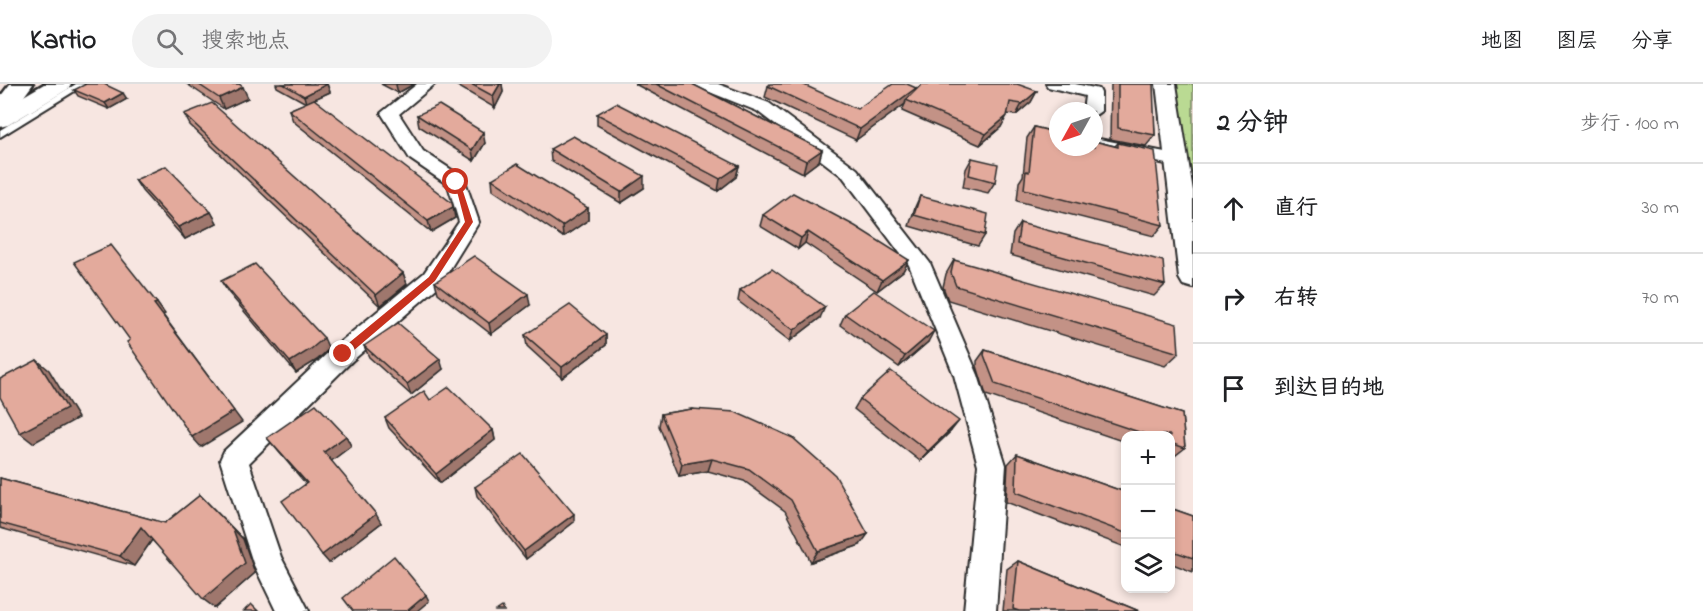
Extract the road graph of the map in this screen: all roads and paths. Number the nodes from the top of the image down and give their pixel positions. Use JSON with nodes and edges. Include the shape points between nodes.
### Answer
{"nodes":[{"id":1,"x":60,"y":84,"type":"edge"},
{"id":2,"x":82,"y":84,"type":"edge"},
{"id":3,"x":427,"y":84,"type":"edge"},
{"id":4,"x":703,"y":84,"type":"edge"},
{"id":5,"x":1054,"y":84,"type":"edge"},
{"id":6,"x":1166,"y":84,"type":"edge"},
{"id":7,"x":5,"y":98,"type":"edge"},
{"id":8,"x":1092,"y":102,"type":"edge"},
{"id":9,"x":0,"y":134,"type":"edge"},
{"id":10,"x":1103,"y":145,"type":"edge"},
{"id":11,"x":1175,"y":160,"type":"junction"},
{"id":12,"x":1193,"y":278,"type":"edge"},
{"id":13,"x":293,"y":611,"type":"edge"},
{"id":14,"x":980,"y":611,"type":"edge"}],
"edges":[{"from":1,"to":7,"type":"main road"},
{"from":2,"to":9,"type":"lane"},
{"from":3,"to":13,"type":"street","via":[[390,112],[416,155],[456,182],[469,222],[432,279],[343,354],[234,460],[268,563]]},
{"from":4,"to":14,"type":"street","via":[[763,107],[850,173],[920,263],[966,375],[992,465]]},
{"from":5,"to":8,"type":"street","via":[[1093,93]]},
{"from":6,"to":11,"type":"street"},
{"from":10,"to":11,"type":"street"},
{"from":11,"to":12,"type":"street"}]}
